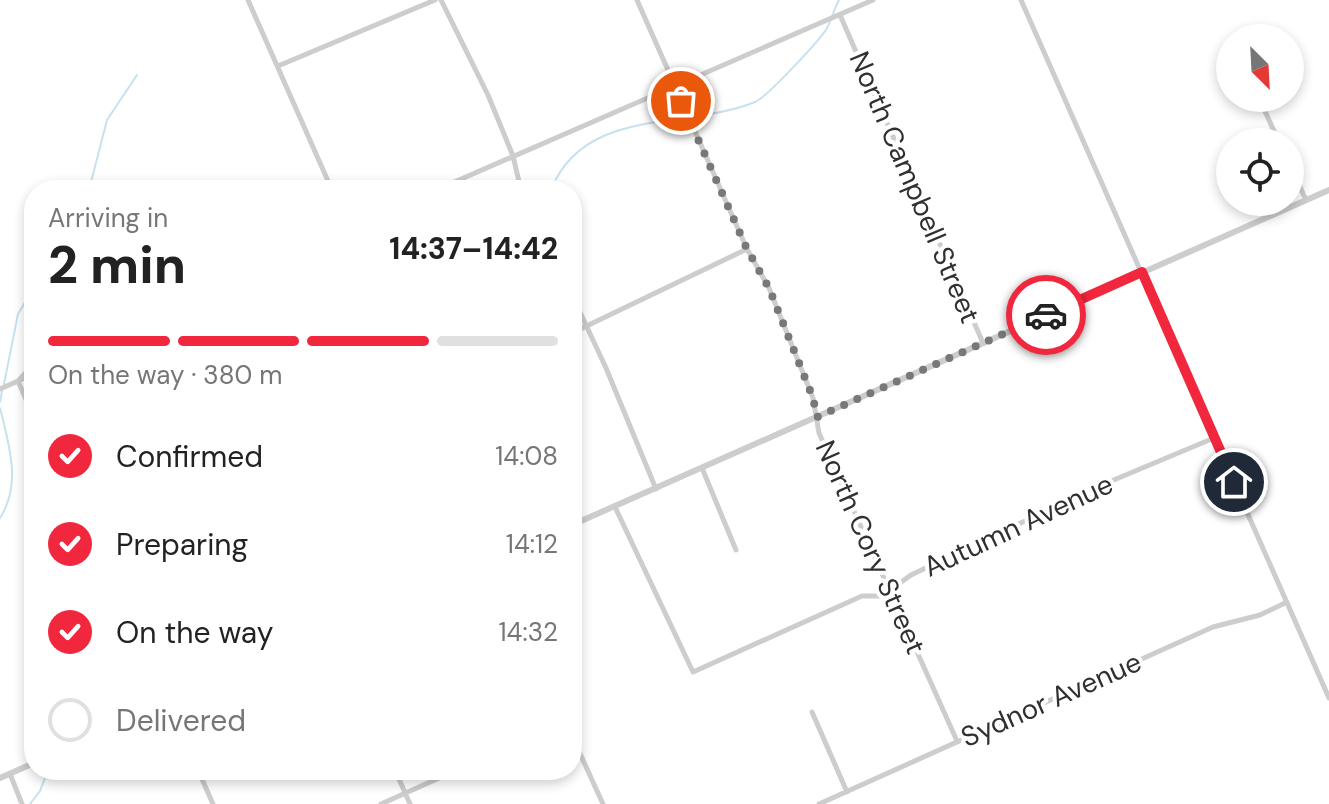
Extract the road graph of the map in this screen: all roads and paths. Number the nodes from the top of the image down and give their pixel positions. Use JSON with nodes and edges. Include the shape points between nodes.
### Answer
{"nodes":[{"id":1,"x":248,"y":0,"type":"edge"},
{"id":2,"x":438,"y":0,"type":"edge"},
{"id":3,"x":637,"y":0,"type":"edge"},
{"id":4,"x":873,"y":0,"type":"edge"},
{"id":5,"x":1021,"y":0,"type":"edge"},
{"id":6,"x":840,"y":15,"type":"junction"},
{"id":7,"x":278,"y":66,"type":"junction"},
{"id":8,"x":675,"y":85,"type":"junction"},
{"id":9,"x":513,"y":156,"type":"junction"},
{"id":10,"x":328,"y":180,"type":"edge"},
{"id":11,"x":459,"y":180,"type":"edge"},
{"id":12,"x":519,"y":180,"type":"edge"},
{"id":13,"x":1329,"y":190,"type":"edge"},
{"id":14,"x":1304,"y":196,"type":"edge"},
{"id":15,"x":1306,"y":200,"type":"junction"},
{"id":16,"x":747,"y":249,"type":"junction"},
{"id":17,"x":1142,"y":272,"type":"junction"},
{"id":18,"x":582,"y":317,"type":"edge"},
{"id":19,"x":586,"y":326,"type":"junction"},
{"id":20,"x":582,"y":328,"type":"edge"},
{"id":21,"x":983,"y":343,"type":"junction"},
{"id":22,"x":24,"y":375,"type":"edge"},
{"id":23,"x":24,"y":378,"type":"edge"},
{"id":24,"x":18,"y":381,"type":"junction"},
{"id":25,"x":0,"y":389,"type":"edge"},
{"id":26,"x":24,"y":395,"type":"edge"},
{"id":27,"x":817,"y":417,"type":"junction"},
{"id":28,"x":1214,"y":438,"type":"junction"},
{"id":29,"x":702,"y":468,"type":"junction"},
{"id":30,"x":656,"y":489,"type":"junction"},
{"id":31,"x":615,"y":507,"type":"junction"},
{"id":32,"x":582,"y":521,"type":"edge"},
{"id":33,"x":736,"y":550,"type":"dead end"},
{"id":34,"x":891,"y":591,"type":"junction"},
{"id":35,"x":1287,"y":602,"type":"junction"},
{"id":36,"x":1329,"y":698,"type":"edge"},
{"id":37,"x":812,"y":712,"type":"dead end"},
{"id":38,"x":957,"y":741,"type":"junction"},
{"id":39,"x":582,"y":758,"type":"edge"},
{"id":40,"x":24,"y":768,"type":"edge"},
{"id":41,"x":10,"y":774,"type":"junction"},
{"id":42,"x":0,"y":778,"type":"edge"},
{"id":43,"x":202,"y":780,"type":"edge"},
{"id":44,"x":399,"y":780,"type":"edge"},
{"id":45,"x":434,"y":780,"type":"edge"},
{"id":46,"x":847,"y":792,"type":"junction"},
{"id":47,"x":405,"y":793,"type":"junction"},
{"id":48,"x":22,"y":804,"type":"edge"},
{"id":49,"x":213,"y":804,"type":"edge"},
{"id":50,"x":381,"y":804,"type":"edge"},
{"id":51,"x":410,"y":804,"type":"edge"},
{"id":52,"x":603,"y":804,"type":"edge"},
{"id":53,"x":819,"y":804,"type":"edge"}],
"edges":[{"from":1,"to":7,"type":"street"},
{"from":2,"to":7,"type":"street"},
{"from":2,"to":9,"type":"street"},
{"from":3,"to":8,"type":"street","name":"North Cory Street"},
{"from":4,"to":6,"type":"street"},
{"from":5,"to":17,"type":"street"},
{"from":6,"to":8,"type":"street"},
{"from":6,"to":21,"type":"street","name":"North Campbell Street"},
{"from":7,"to":10,"type":"street"},
{"from":8,"to":9,"type":"street"},
{"from":8,"to":16,"type":"street","name":"North Cory Street"},
{"from":9,"to":11,"type":"street"},
{"from":9,"to":12,"type":"street"},
{"from":13,"to":15,"type":"street"},
{"from":14,"to":15,"type":"street"},
{"from":15,"to":17,"type":"street"},
{"from":16,"to":19,"type":"street"},
{"from":16,"to":27,"type":"street","name":"North Cory Street","via":[[769,288]]},
{"from":17,"to":21,"type":"street"},
{"from":17,"to":28,"type":"street"},
{"from":18,"to":19,"type":"street"},
{"from":19,"to":20,"type":"street"},
{"from":19,"to":30,"type":"street"},
{"from":21,"to":27,"type":"street"},
{"from":22,"to":24,"type":"street"},
{"from":23,"to":24,"type":"street"},
{"from":24,"to":25,"type":"street"},
{"from":24,"to":26,"type":"street"},
{"from":27,"to":29,"type":"street"},
{"from":27,"to":34,"type":"street","name":"North Cory Street","via":[[819,433]]},
{"from":28,"to":34,"type":"street","name":"Autumn Avenue","via":[[911,575]]},
{"from":28,"to":35,"type":"street"},
{"from":29,"to":30,"type":"street"},
{"from":29,"to":33,"type":"street"},
{"from":30,"to":31,"type":"street"},
{"from":31,"to":32,"type":"street"},
{"from":31,"to":34,"type":"street","name":"Autumn Avenue","via":[[693,672],[862,596]]},
{"from":34,"to":38,"type":"street","name":"North Cory Street"},
{"from":35,"to":36,"type":"street"},
{"from":35,"to":38,"type":"street","name":"Sydnor Avenue","via":[[1213,627]]},
{"from":37,"to":46,"type":"street"},
{"from":38,"to":46,"type":"street","name":"Sydnor Avenue"},
{"from":39,"to":52,"type":"street"},
{"from":40,"to":41,"type":"street"},
{"from":41,"to":42,"type":"street"},
{"from":41,"to":48,"type":"street"},
{"from":43,"to":49,"type":"street"},
{"from":44,"to":47,"type":"street"},
{"from":45,"to":47,"type":"street"},
{"from":46,"to":53,"type":"street","name":"Sydnor Avenue"},
{"from":47,"to":50,"type":"street"},
{"from":47,"to":51,"type":"street"}]}
